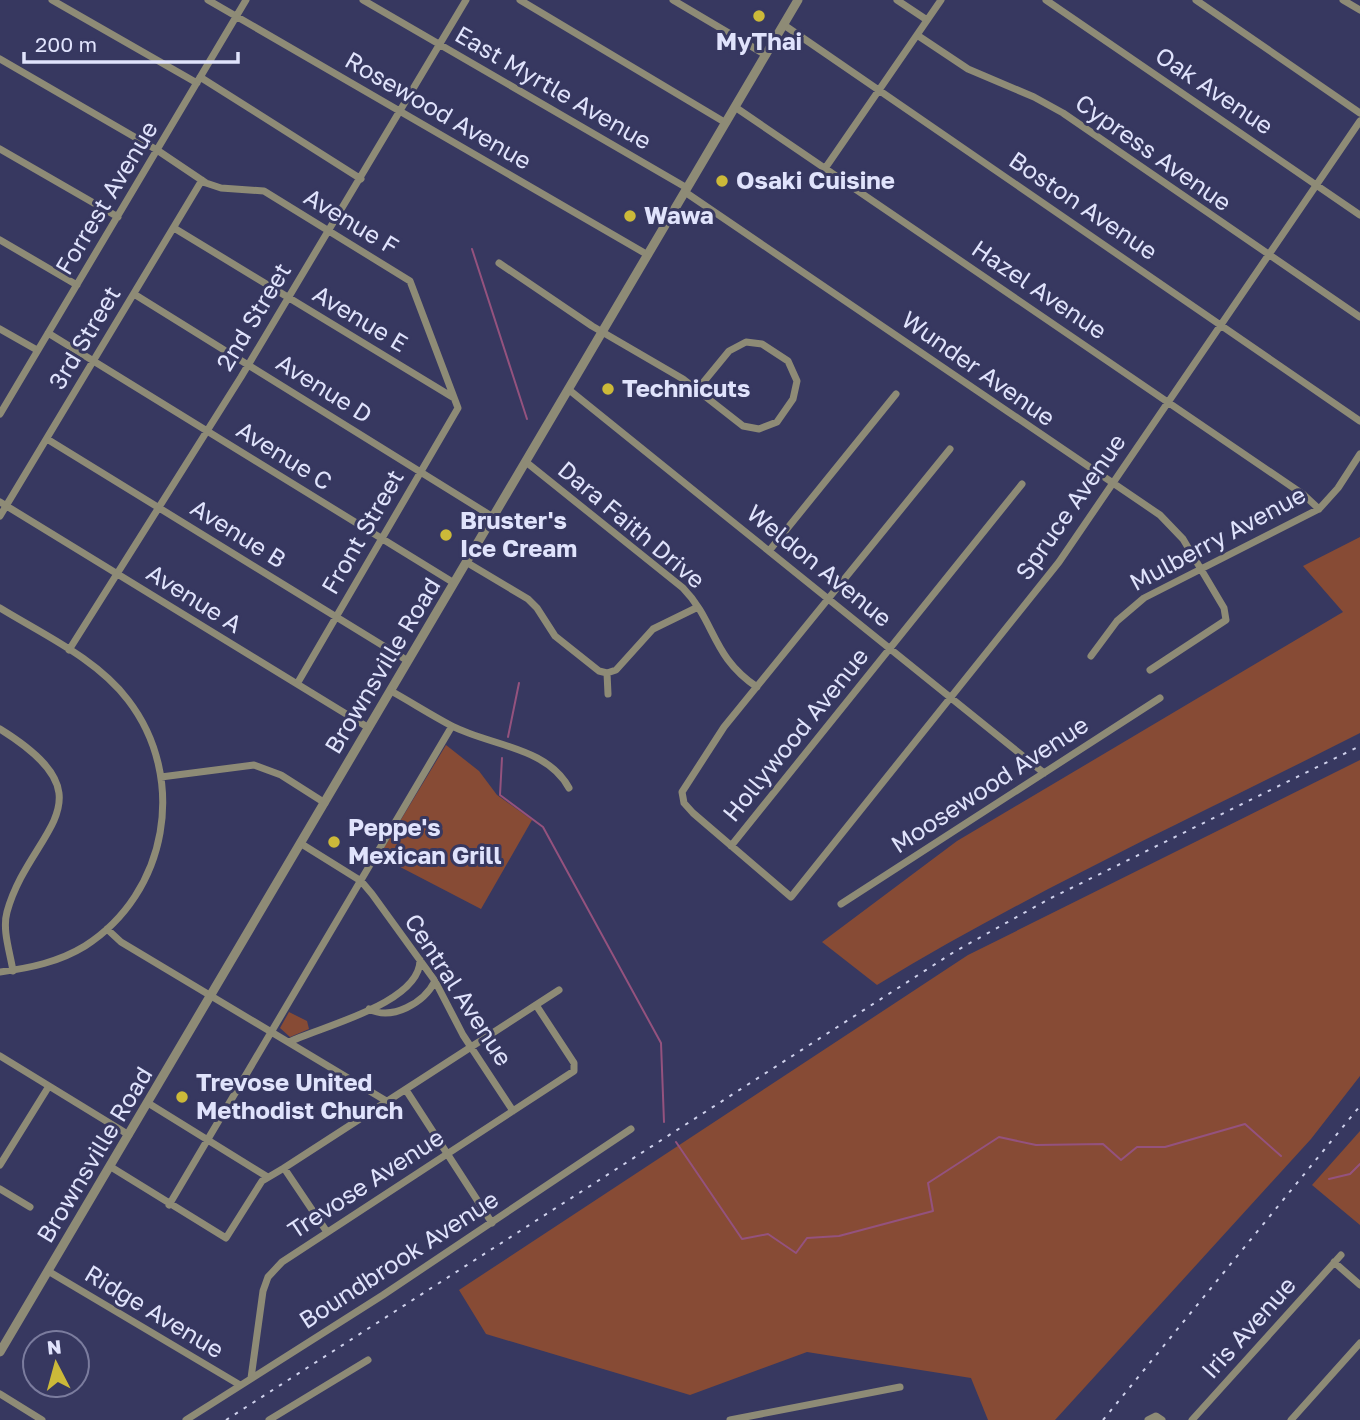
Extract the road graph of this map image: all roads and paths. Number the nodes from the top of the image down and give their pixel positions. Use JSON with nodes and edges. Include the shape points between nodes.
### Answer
{"nodes":[{"id":1,"x":52,"y":0,"type":"edge"},
{"id":2,"x":208,"y":0,"type":"edge"},
{"id":3,"x":246,"y":0,"type":"edge"},
{"id":4,"x":363,"y":0,"type":"edge"},
{"id":5,"x":466,"y":0,"type":"edge"},
{"id":6,"x":520,"y":0,"type":"edge"},
{"id":7,"x":673,"y":0,"type":"edge"},
{"id":8,"x":799,"y":0,"type":"edge"},
{"id":9,"x":897,"y":0,"type":"edge"},
{"id":10,"x":941,"y":0,"type":"edge"},
{"id":11,"x":1046,"y":0,"type":"edge"},
{"id":12,"x":1196,"y":0,"type":"edge"},
{"id":13,"x":1343,"y":0,"type":"edge"},
{"id":14,"x":1360,"y":10,"type":"edge"},
{"id":15,"x":236,"y":16,"type":"junction"},
{"id":16,"x":927,"y":20,"type":"junction"},
{"id":17,"x":784,"y":25,"type":"junction"},
{"id":18,"x":917,"y":35,"type":"junction"},
{"id":19,"x":440,"y":45,"type":"junction"},
{"id":20,"x":766,"y":55,"type":"junction"},
{"id":21,"x":0,"y":59,"type":"edge"},
{"id":22,"x":199,"y":80,"type":"junction"},
{"id":23,"x":878,"y":90,"type":"junction"},
{"id":24,"x":735,"y":107,"type":"junction"},
{"id":25,"x":400,"y":111,"type":"junction"},
{"id":26,"x":1360,"y":113,"type":"edge"},
{"id":27,"x":1360,"y":121,"type":"edge"},
{"id":28,"x":726,"y":122,"type":"junction"},
{"id":29,"x":0,"y":149,"type":"edge"},
{"id":30,"x":157,"y":150,"type":"junction"},
{"id":31,"x":826,"y":167,"type":"junction"},
{"id":32,"x":361,"y":178,"type":"junction"},
{"id":33,"x":202,"y":180,"type":"junction"},
{"id":34,"x":1316,"y":185,"type":"junction"},
{"id":35,"x":686,"y":190,"type":"junction"},
{"id":36,"x":1360,"y":215,"type":"edge"},
{"id":37,"x":118,"y":217,"type":"junction"},
{"id":38,"x":174,"y":228,"type":"junction"},
{"id":39,"x":329,"y":232,"type":"junction"},
{"id":40,"x":0,"y":240,"type":"edge"},
{"id":41,"x":1268,"y":254,"type":"junction"},
{"id":42,"x":648,"y":255,"type":"junction"},
{"id":43,"x":499,"y":263,"type":"dead end"},
{"id":44,"x":78,"y":285,"type":"junction"},
{"id":45,"x":134,"y":294,"type":"junction"},
{"id":46,"x":288,"y":298,"type":"junction"},
{"id":47,"x":1360,"y":317,"type":"edge"},
{"id":48,"x":1221,"y":325,"type":"junction"},
{"id":49,"x":0,"y":329,"type":"edge"},
{"id":50,"x":602,"y":332,"type":"junction"},
{"id":51,"x":48,"y":333,"type":"junction"},
{"id":52,"x":37,"y":350,"type":"junction"},
{"id":53,"x":93,"y":361,"type":"junction"},
{"id":54,"x":248,"y":365,"type":"junction"},
{"id":55,"x":568,"y":390,"type":"junction"},
{"id":56,"x":697,"y":390,"type":"junction"},
{"id":57,"x":897,"y":394,"type":"dead end"},
{"id":58,"x":455,"y":398,"type":"junction"},
{"id":59,"x":1167,"y":402,"type":"junction"},
{"id":60,"x":0,"y":414,"type":"edge"},
{"id":61,"x":1360,"y":421,"type":"edge"},
{"id":62,"x":207,"y":431,"type":"junction"},
{"id":63,"x":47,"y":439,"type":"junction"},
{"id":64,"x":950,"y":449,"type":"dead end"},
{"id":65,"x":1360,"y":454,"type":"edge"},
{"id":66,"x":526,"y":462,"type":"junction"},
{"id":67,"x":420,"y":472,"type":"junction"},
{"id":68,"x":1022,"y":484,"type":"dead end"},
{"id":69,"x":1112,"y":484,"type":"junction"},
{"id":70,"x":3,"y":503,"type":"edge"},
{"id":71,"x":159,"y":508,"type":"junction"},
{"id":72,"x":1319,"y":509,"type":"junction"},
{"id":73,"x":0,"y":516,"type":"edge"},
{"id":74,"x":493,"y":517,"type":"junction"},
{"id":75,"x":382,"y":540,"type":"junction"},
{"id":76,"x":769,"y":551,"type":"junction"},
{"id":77,"x":467,"y":562,"type":"junction"},
{"id":78,"x":1201,"y":568,"type":"junction"},
{"id":79,"x":118,"y":575,"type":"junction"},
{"id":80,"x":454,"y":583,"type":"junction"},
{"id":81,"x":829,"y":598,"type":"junction"},
{"id":82,"x":698,"y":607,"type":"junction"},
{"id":83,"x":0,"y":608,"type":"edge"},
{"id":84,"x":337,"y":617,"type":"junction"},
{"id":85,"x":890,"y":648,"type":"junction"},
{"id":86,"x":69,"y":650,"type":"junction"},
{"id":87,"x":1091,"y":656,"type":"dead end"},
{"id":88,"x":408,"y":661,"type":"junction"},
{"id":89,"x":1150,"y":670,"type":"dead end"},
{"id":90,"x":607,"y":673,"type":"junction"},
{"id":91,"x":297,"y":684,"type":"junction"},
{"id":92,"x":757,"y":687,"type":"junction"},
{"id":93,"x":391,"y":691,"type":"junction"},
{"id":94,"x":608,"y":694,"type":"dead end"},
{"id":95,"x":951,"y":697,"type":"junction"},
{"id":96,"x":1160,"y":698,"type":"dead end"},
{"id":97,"x":452,"y":726,"type":"junction"},
{"id":98,"x":369,"y":728,"type":"junction"},
{"id":99,"x":0,"y":729,"type":"edge"},
{"id":100,"x":1044,"y":773,"type":"junction"},
{"id":101,"x":161,"y":777,"type":"junction"},
{"id":102,"x":569,"y":788,"type":"dead end"},
{"id":103,"x":324,"y":803,"type":"junction"},
{"id":104,"x":300,"y":843,"type":"junction"},
{"id":105,"x":731,"y":846,"type":"junction"},
{"id":106,"x":361,"y":881,"type":"junction"},
{"id":107,"x":841,"y":904,"type":"dead end"},
{"id":108,"x":107,"y":929,"type":"junction"},
{"id":109,"x":420,"y":960,"type":"junction"},
{"id":110,"x":13,"y":971,"type":"junction"},
{"id":111,"x":0,"y":972,"type":"edge"},
{"id":112,"x":435,"y":981,"type":"junction"},
{"id":113,"x":559,"y":990,"type":"dead end"},
{"id":114,"x":211,"y":996,"type":"junction"},
{"id":115,"x":536,"y":1005,"type":"junction"},
{"id":116,"x":369,"y":1009,"type":"junction"},
{"id":117,"x":273,"y":1032,"type":"junction"},
{"id":118,"x":289,"y":1042,"type":"junction"},
{"id":119,"x":471,"y":1047,"type":"junction"},
{"id":120,"x":0,"y":1056,"type":"edge"},
{"id":121,"x":49,"y":1086,"type":"junction"},
{"id":122,"x":406,"y":1090,"type":"junction"},
{"id":123,"x":388,"y":1101,"type":"junction"},
{"id":124,"x":148,"y":1103,"type":"junction"},
{"id":125,"x":513,"y":1111,"type":"junction"},
{"id":126,"x":631,"y":1129,"type":"dead end"},
{"id":127,"x":129,"y":1135,"type":"junction"},
{"id":128,"x":208,"y":1139,"type":"junction"},
{"id":129,"x":448,"y":1154,"type":"junction"},
{"id":130,"x":0,"y":1165,"type":"edge"},
{"id":131,"x":111,"y":1167,"type":"junction"},
{"id":132,"x":285,"y":1168,"type":"junction"},
{"id":133,"x":266,"y":1176,"type":"junction"},
{"id":134,"x":0,"y":1189,"type":"edge"},
{"id":135,"x":169,"y":1205,"type":"junction"},
{"id":136,"x":30,"y":1207,"type":"dead end"},
{"id":137,"x":492,"y":1223,"type":"junction"},
{"id":138,"x":327,"y":1232,"type":"junction"},
{"id":139,"x":1340,"y":1255,"type":"dead end"},
{"id":140,"x":1334,"y":1262,"type":"junction"},
{"id":141,"x":48,"y":1271,"type":"junction"},
{"id":142,"x":1360,"y":1285,"type":"edge"},
{"id":143,"x":1360,"y":1343,"type":"edge"},
{"id":144,"x":0,"y":1352,"type":"edge"},
{"id":145,"x":368,"y":1360,"type":"dead end"},
{"id":146,"x":251,"y":1378,"type":"junction"},
{"id":147,"x":240,"y":1385,"type":"junction"},
{"id":148,"x":900,"y":1387,"type":"dead end"},
{"id":149,"x":0,"y":1394,"type":"edge"},
{"id":150,"x":759,"y":1417,"type":"edge"},
{"id":151,"x":42,"y":1420,"type":"edge"},
{"id":152,"x":186,"y":1420,"type":"edge"},
{"id":153,"x":269,"y":1420,"type":"edge"},
{"id":154,"x":730,"y":1420,"type":"edge"},
{"id":155,"x":1192,"y":1420,"type":"edge"},
{"id":156,"x":1291,"y":1420,"type":"edge"}],
"edges":[{"from":1,"to":22,"type":"street"},
{"from":2,"to":15,"type":"street","name":"Rosewood Avenue"},
{"from":3,"to":15,"type":"street","name":"Forrest Avenue"},
{"from":4,"to":19,"type":"street","name":"East Myrtle Avenue"},
{"from":5,"to":19,"type":"street","name":"2nd Street"},
{"from":6,"to":28,"type":"street"},
{"from":7,"to":20,"type":"street"},
{"from":8,"to":17,"type":"street","name":"Brownsville Road"},
{"from":9,"to":16,"type":"street"},
{"from":10,"to":16,"type":"street"},
{"from":11,"to":34,"type":"street","name":"Oak Avenue"},
{"from":12,"to":26,"type":"street"},
{"from":13,"to":14,"type":"street"},
{"from":15,"to":22,"type":"street","name":"Forrest Avenue"},
{"from":15,"to":25,"type":"street","name":"Rosewood Avenue"},
{"from":16,"to":18,"type":"street"},
{"from":17,"to":20,"type":"street","name":"Brownsville Road"},
{"from":17,"to":23,"type":"street","name":"Boston Avenue"},
{"from":18,"to":23,"type":"street"},
{"from":18,"to":41,"type":"street","name":"Cypress Avenue","via":[[968,69],[1063,113]]},
{"from":19,"to":25,"type":"street","name":"2nd Street"},
{"from":19,"to":35,"type":"street","name":"East Myrtle Avenue"},
{"from":20,"to":24,"type":"street","name":"Brownsville Road"},
{"from":21,"to":30,"type":"street","name":"Avenue F"},
{"from":22,"to":30,"type":"street","name":"Forrest Avenue"},
{"from":22,"to":32,"type":"street"},
{"from":23,"to":31,"type":"street"},
{"from":23,"to":48,"type":"street","name":"Boston Avenue"},
{"from":24,"to":28,"type":"street","name":"Brownsville Road"},
{"from":24,"to":31,"type":"street","name":"Hazel Avenue"},
{"from":25,"to":32,"type":"street","name":"2nd Street"},
{"from":25,"to":42,"type":"street","name":"Rosewood Avenue"},
{"from":27,"to":34,"type":"street","name":"Spruce Avenue"},
{"from":28,"to":35,"type":"street","name":"Brownsville Road"},
{"from":29,"to":37,"type":"street"},
{"from":30,"to":33,"type":"street","name":"Avenue F"},
{"from":30,"to":37,"type":"street","name":"Forrest Avenue"},
{"from":31,"to":59,"type":"street","name":"Hazel Avenue"},
{"from":32,"to":39,"type":"street","name":"2nd Street"},
{"from":33,"to":38,"type":"street","name":"3rd Street"},
{"from":33,"to":39,"type":"street","name":"Avenue F","via":[[221,188],[264,191]]},
{"from":34,"to":36,"type":"street","name":"Oak Avenue"},
{"from":34,"to":41,"type":"street","name":"Spruce Avenue"},
{"from":35,"to":42,"type":"street","name":"Brownsville Road"},
{"from":35,"to":69,"type":"street","name":"Wunder Avenue"},
{"from":37,"to":44,"type":"street","name":"Forrest Avenue"},
{"from":38,"to":45,"type":"street","name":"3rd Street"},
{"from":38,"to":46,"type":"street","name":"Avenue E"},
{"from":39,"to":46,"type":"street","name":"2nd Street"},
{"from":39,"to":58,"type":"street","name":"Avenue F","via":[[413,284]]},
{"from":40,"to":44,"type":"street"},
{"from":41,"to":47,"type":"street","name":"Cypress Avenue"},
{"from":41,"to":48,"type":"street","name":"Spruce Avenue"},
{"from":42,"to":50,"type":"street","name":"Brownsville Road"},
{"from":43,"to":50,"type":"street"},
{"from":44,"to":51,"type":"street","name":"Forrest Avenue"},
{"from":45,"to":53,"type":"street","name":"3rd Street"},
{"from":45,"to":54,"type":"street","name":"Avenue D"},
{"from":46,"to":54,"type":"street","name":"2nd Street"},
{"from":46,"to":58,"type":"street","name":"Avenue E"},
{"from":48,"to":59,"type":"street","name":"Spruce Avenue"},
{"from":48,"to":61,"type":"street","name":"Boston Avenue"},
{"from":49,"to":52,"type":"street"},
{"from":50,"to":55,"type":"street","name":"Brownsville Road"},
{"from":50,"to":56,"type":"street"},
{"from":51,"to":52,"type":"street","name":"Forrest Avenue"},
{"from":51,"to":53,"type":"street","name":"Avenue C"},
{"from":52,"to":60,"type":"street","name":"Forrest Avenue"},
{"from":53,"to":62,"type":"street","name":"Avenue C"},
{"from":53,"to":63,"type":"street","name":"3rd Street"},
{"from":54,"to":62,"type":"street","name":"2nd Street"},
{"from":54,"to":67,"type":"street","name":"Avenue D"},
{"from":55,"to":66,"type":"street","name":"Brownsville Road"},
{"from":55,"to":76,"type":"street","name":"Weldon Avenue"},
{"from":56,"to":56,"type":"street","via":[[738,423],[759,429],[782,417],[797,381],[788,361],[762,344],[746,342],[729,351]]},
{"from":57,"to":76,"type":"street"},
{"from":58,"to":67,"type":"street","name":"Front Street","via":[[456,413]]},
{"from":59,"to":69,"type":"street","name":"Spruce Avenue"},
{"from":59,"to":72,"type":"street","name":"Hazel Avenue"},
{"from":62,"to":71,"type":"street","name":"2nd Street"},
{"from":62,"to":75,"type":"street","name":"Avenue C"},
{"from":63,"to":70,"type":"street","name":"3rd Street"},
{"from":63,"to":71,"type":"street","name":"Avenue B"},
{"from":64,"to":81,"type":"street"},
{"from":65,"to":72,"type":"street","name":"Mulberry Avenue"},
{"from":66,"to":74,"type":"street","name":"Brownsville Road"},
{"from":66,"to":82,"type":"street","name":"Dara Faith Drive","via":[[683,588]]},
{"from":67,"to":74,"type":"street","name":"Avenue D"},
{"from":67,"to":75,"type":"street","name":"Front Street"},
{"from":68,"to":85,"type":"street","name":"Hollywood Avenue"},
{"from":69,"to":78,"type":"street","name":"Wunder Avenue","via":[[1172,525]]},
{"from":69,"to":95,"type":"street","name":"Spruce Avenue","via":[[1059,562]]},
{"from":70,"to":73,"type":"street","name":"3rd Street"},
{"from":70,"to":79,"type":"street","name":"Avenue A"},
{"from":71,"to":79,"type":"street","name":"2nd Street"},
{"from":71,"to":84,"type":"street","name":"Avenue B"},
{"from":72,"to":78,"type":"street","name":"Mulberry Avenue"},
{"from":74,"to":77,"type":"street","name":"Brownsville Road"},
{"from":75,"to":80,"type":"street","name":"Avenue C"},
{"from":75,"to":84,"type":"street","name":"Front Street"},
{"from":76,"to":81,"type":"street","name":"Weldon Avenue"},
{"from":77,"to":80,"type":"street","name":"Brownsville Road"},
{"from":77,"to":90,"type":"street","via":[[528,599],[555,636]]},
{"from":78,"to":87,"type":"street","name":"Mulberry Avenue","via":[[1128,610]]},
{"from":78,"to":89,"type":"street","name":"Wunder Avenue","via":[[1222,604],[1227,616],[1224,623]]},
{"from":79,"to":86,"type":"street","name":"2nd Street"},
{"from":79,"to":91,"type":"street","name":"Avenue A"},
{"from":80,"to":88,"type":"street","name":"Brownsville Road"},
{"from":81,"to":85,"type":"street","name":"Weldon Avenue"},
{"from":81,"to":92,"type":"street"},
{"from":82,"to":90,"type":"street","via":[[653,629],[616,670]]},
{"from":82,"to":92,"type":"street","name":"Dara Faith Drive","via":[[726,660]]},
{"from":83,"to":86,"type":"street"},
{"from":84,"to":88,"type":"street","name":"Avenue B"},
{"from":84,"to":91,"type":"street","name":"Front Street"},
{"from":85,"to":95,"type":"street","name":"Weldon Avenue"},
{"from":85,"to":105,"type":"street","name":"Hollywood Avenue"},
{"from":86,"to":101,"type":"street","via":[[104,674],[130,702],[152,741]]},
{"from":88,"to":93,"type":"street","name":"Brownsville Road"},
{"from":90,"to":94,"type":"street"},
{"from":91,"to":98,"type":"street","name":"Avenue A"},
{"from":92,"to":105,"type":"street","via":[[683,789],[682,798],[693,813]]},
{"from":93,"to":97,"type":"street"},
{"from":93,"to":98,"type":"street","name":"Brownsville Road"},
{"from":95,"to":100,"type":"street","name":"Weldon Avenue"},
{"from":95,"to":105,"type":"street","name":"Spruce Avenue","via":[[791,897]]},
{"from":96,"to":100,"type":"street","name":"Moosewood Avenue"},
{"from":97,"to":102,"type":"street","via":[[547,762],[561,773]]},
{"from":97,"to":106,"type":"street"},
{"from":98,"to":103,"type":"street","name":"Brownsville Road"},
{"from":99,"to":110,"type":"street","via":[[44,762],[58,799],[55,822],[7,914]]},
{"from":100,"to":107,"type":"street","name":"Moosewood Avenue"},
{"from":101,"to":103,"type":"street","via":[[254,765],[281,775]]},
{"from":101,"to":108,"type":"street","via":[[164,818],[155,859],[136,897]]},
{"from":103,"to":104,"type":"street","name":"Brownsville Road"},
{"from":104,"to":106,"type":"street","name":"Central Avenue"},
{"from":104,"to":114,"type":"street","name":"Brownsville Road"},
{"from":106,"to":109,"type":"street","name":"Central Avenue"},
{"from":106,"to":117,"type":"street"},
{"from":108,"to":110,"type":"street","via":[[67,956]]},
{"from":108,"to":114,"type":"street"},
{"from":109,"to":112,"type":"street","name":"Central Avenue"},
{"from":109,"to":116,"type":"street","via":[[420,967],[403,989]]},
{"from":110,"to":111,"type":"street"},
{"from":112,"to":116,"type":"street","via":[[431,989],[397,1012],[384,1015]]},
{"from":112,"to":119,"type":"street","name":"Central Avenue"},
{"from":113,"to":115,"type":"street"},
{"from":114,"to":117,"type":"street"},
{"from":114,"to":124,"type":"street","name":"Brownsville Road"},
{"from":115,"to":119,"type":"street"},
{"from":115,"to":125,"type":"street","name":"Trevose Avenue","via":[[574,1063],[574,1071]]},
{"from":116,"to":118,"type":"street"},
{"from":117,"to":118,"type":"street"},
{"from":117,"to":128,"type":"street"},
{"from":118,"to":123,"type":"street"},
{"from":119,"to":122,"type":"street"},
{"from":119,"to":125,"type":"street","name":"Central Avenue"},
{"from":120,"to":121,"type":"street"},
{"from":121,"to":127,"type":"street"},
{"from":121,"to":130,"type":"street"},
{"from":122,"to":123,"type":"street"},
{"from":122,"to":129,"type":"street"},
{"from":123,"to":132,"type":"street"},
{"from":124,"to":127,"type":"street","name":"Brownsville Road"},
{"from":124,"to":128,"type":"street"},
{"from":125,"to":129,"type":"street","name":"Trevose Avenue"},
{"from":126,"to":137,"type":"street","name":"Boundbrook Avenue"},
{"from":127,"to":131,"type":"street","name":"Brownsville Road"},
{"from":128,"to":133,"type":"street"},
{"from":128,"to":135,"type":"street"},
{"from":129,"to":137,"type":"street"},
{"from":129,"to":138,"type":"street","name":"Trevose Avenue"},
{"from":131,"to":135,"type":"street"},
{"from":131,"to":141,"type":"street","name":"Brownsville Road"},
{"from":132,"to":133,"type":"street"},
{"from":132,"to":138,"type":"street"},
{"from":133,"to":135,"type":"street","via":[[226,1238]]},
{"from":134,"to":136,"type":"street"},
{"from":137,"to":146,"type":"street","name":"Boundbrook Avenue"},
{"from":138,"to":146,"type":"street","name":"Trevose Avenue","via":[[282,1262],[265,1284]]},
{"from":139,"to":140,"type":"street","name":"Iris Avenue"},
{"from":140,"to":142,"type":"street"},
{"from":140,"to":155,"type":"street","name":"Iris Avenue"},
{"from":141,"to":144,"type":"street","name":"Brownsville Road"},
{"from":141,"to":147,"type":"street","name":"Ridge Avenue"},
{"from":143,"to":156,"type":"street"},
{"from":145,"to":153,"type":"street"},
{"from":146,"to":147,"type":"street","name":"Boundbrook Avenue"},
{"from":147,"to":152,"type":"street","name":"Boundbrook Avenue"},
{"from":148,"to":150,"type":"street"},
{"from":149,"to":151,"type":"street"},
{"from":150,"to":154,"type":"street"}]}
